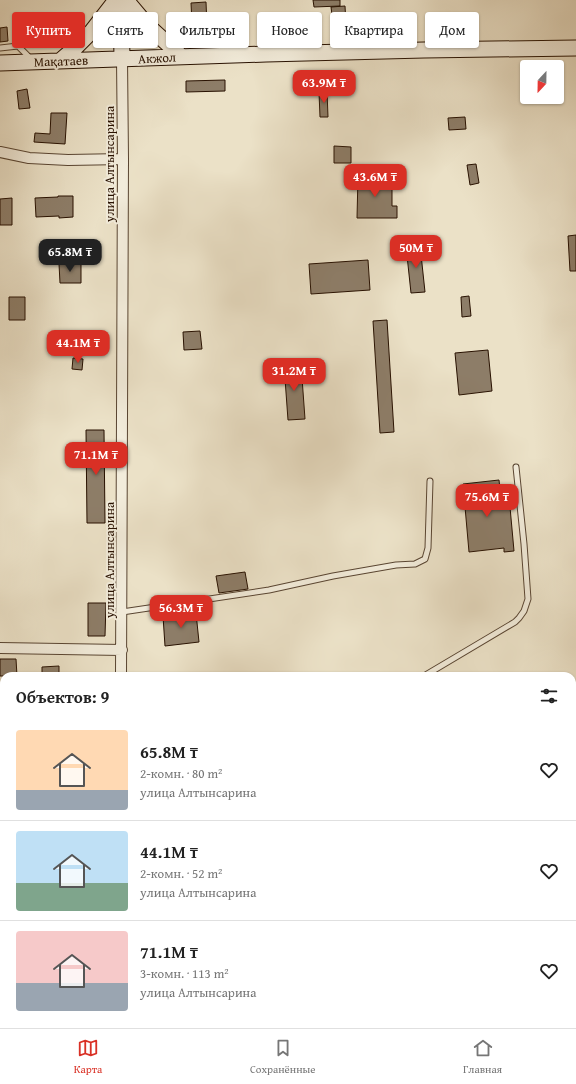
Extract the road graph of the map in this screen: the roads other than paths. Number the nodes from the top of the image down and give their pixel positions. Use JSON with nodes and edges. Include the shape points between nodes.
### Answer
{"nodes":[{"id":1,"x":116,"y":0,"type":"edge"},
{"id":2,"x":121,"y":0,"type":"edge"},
{"id":3,"x":126,"y":0,"type":"edge"},
{"id":4,"x":0,"y":48,"type":"edge"},
{"id":5,"x":576,"y":48,"type":"edge"},
{"id":6,"x":182,"y":56,"type":"junction"},
{"id":7,"x":122,"y":59,"type":"junction"},
{"id":8,"x":60,"y":61,"type":"junction"},
{"id":9,"x":33,"y":62,"type":"junction"},
{"id":10,"x":0,"y":63,"type":"edge"},
{"id":11,"x":0,"y":152,"type":"edge"},
{"id":12,"x":123,"y":159,"type":"junction"},
{"id":13,"x":516,"y":467,"type":"dead end"},
{"id":14,"x":430,"y":481,"type":"dead end"},
{"id":15,"x":122,"y":612,"type":"junction"},
{"id":16,"x":0,"y":648,"type":"edge"},
{"id":17,"x":122,"y":650,"type":"junction"},
{"id":18,"x":121,"y":672,"type":"edge"},
{"id":19,"x":431,"y":672,"type":"edge"}],
"edges":[{"from":1,"to":8,"type":"main road","via":[[92,31]]},
{"from":2,"to":7,"type":"main road"},
{"from":3,"to":6,"type":"main road","via":[[147,25]]},
{"from":4,"to":9,"type":"lane","via":[[18,46]]},
{"from":5,"to":6,"type":"main road","name":"Акжол"},
{"from":6,"to":7,"type":"main road","name":"Акжол"},
{"from":7,"to":8,"type":"main road","name":"Мақатаев"},
{"from":7,"to":12,"type":"street","name":"улица Алтынсарина"},
{"from":8,"to":9,"type":"main road","name":"Мақатаев"},
{"from":9,"to":10,"type":"main road","name":"Мақатаев"},
{"from":11,"to":12,"type":"street","via":[[28,158],[60,160]]},
{"from":12,"to":15,"type":"street","name":"улица Алтынсарина"},
{"from":13,"to":19,"type":"lane","via":[[528,599],[524,611],[512,625]]},
{"from":14,"to":15,"type":"lane","via":[[428,548],[425,559],[415,564],[396,565],[269,590]]},
{"from":15,"to":17,"type":"street","name":"улица Алтынсарина"},
{"from":16,"to":17,"type":"street"},
{"from":17,"to":18,"type":"street","name":"улица Алтынсарина"}]}
